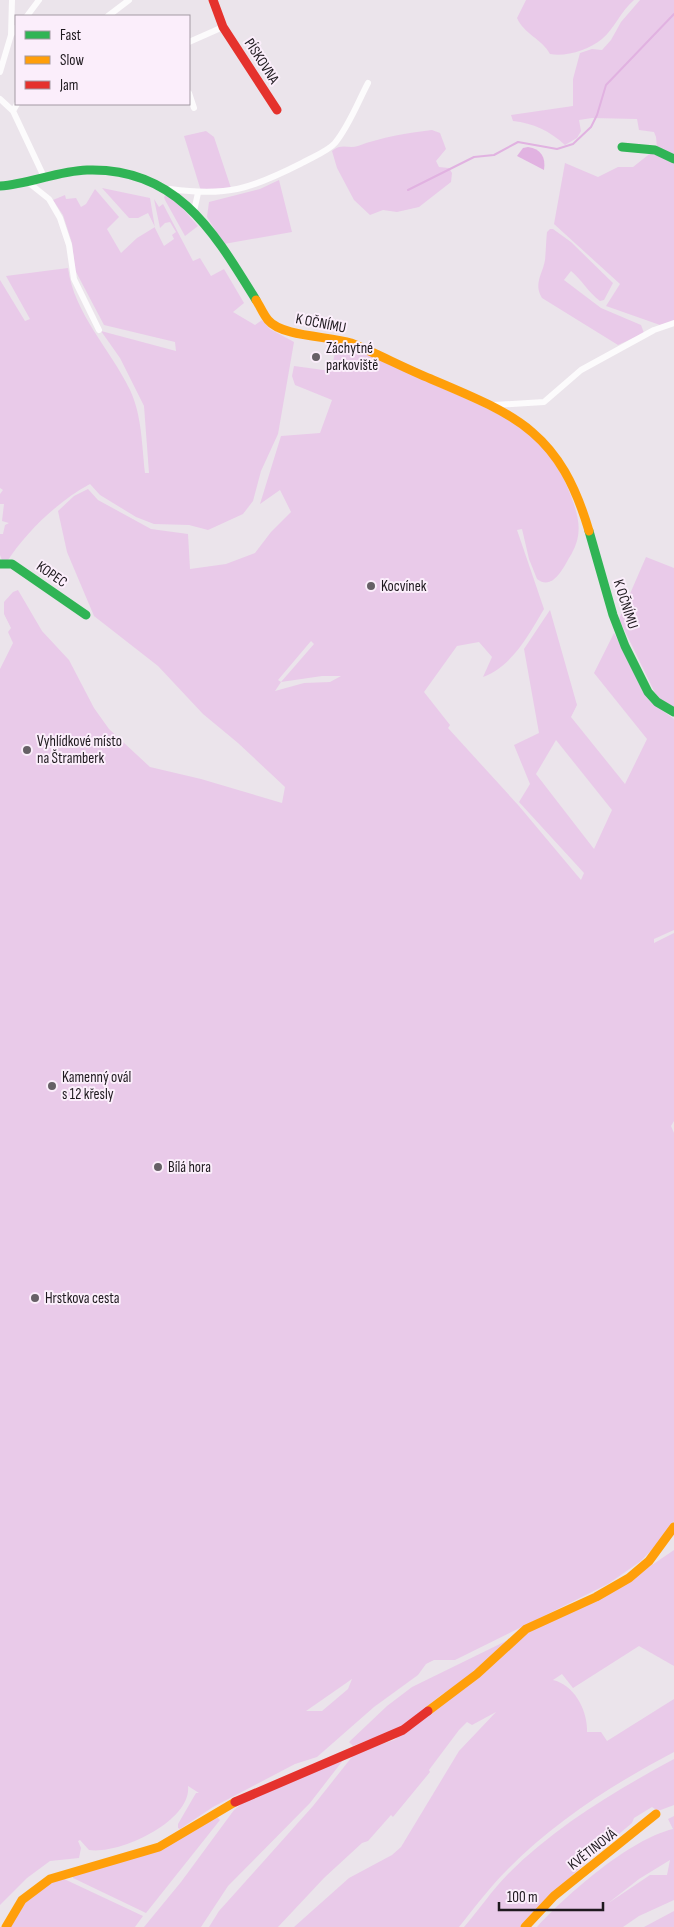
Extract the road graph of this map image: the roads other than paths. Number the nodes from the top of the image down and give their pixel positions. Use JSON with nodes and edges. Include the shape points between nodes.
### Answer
{"nodes":[{"id":1,"x":12,"y":0,"type":"edge"},
{"id":2,"x":39,"y":0,"type":"edge"},
{"id":3,"x":129,"y":0,"type":"edge"},
{"id":4,"x":213,"y":0,"type":"edge"},
{"id":5,"x":28,"y":15,"type":"edge"},
{"id":6,"x":109,"y":15,"type":"edge"},
{"id":7,"x":223,"y":27,"type":"junction"},
{"id":8,"x":15,"y":29,"type":"edge"},
{"id":9,"x":10,"y":35,"type":"junction"},
{"id":10,"x":190,"y":42,"type":"edge"},
{"id":11,"x":0,"y":72,"type":"edge"},
{"id":12,"x":368,"y":83,"type":"dead end"},
{"id":13,"x":190,"y":96,"type":"edge"},
{"id":14,"x":0,"y":99,"type":"edge"},
{"id":15,"x":16,"y":105,"type":"edge"},
{"id":16,"x":194,"y":108,"type":"dead end"},
{"id":17,"x":277,"y":110,"type":"dead end"},
{"id":18,"x":13,"y":111,"type":"junction"},
{"id":19,"x":622,"y":147,"type":"dead end"},
{"id":20,"x":674,"y":159,"type":"edge"},
{"id":21,"x":44,"y":178,"type":"junction"},
{"id":22,"x":28,"y":183,"type":"junction"},
{"id":23,"x":0,"y":186,"type":"edge"},
{"id":24,"x":170,"y":189,"type":"junction"},
{"id":25,"x":198,"y":193,"type":"junction"},
{"id":26,"x":194,"y":211,"type":"junction"},
{"id":27,"x":674,"y":324,"type":"edge"},
{"id":28,"x":99,"y":330,"type":"dead end"},
{"id":29,"x":493,"y":405,"type":"junction"},
{"id":30,"x":0,"y":564,"type":"edge"},
{"id":31,"x":86,"y":614,"type":"dead end"},
{"id":32,"x":674,"y":712,"type":"edge"},
{"id":33,"x":674,"y":1527,"type":"edge"},
{"id":34,"x":656,"y":1814,"type":"dead end"},
{"id":35,"x":6,"y":1927,"type":"edge"},
{"id":36,"x":525,"y":1927,"type":"edge"}],
"edges":[{"from":1,"to":9,"type":"street"},
{"from":2,"to":5,"type":"street"},
{"from":3,"to":6,"type":"street"},
{"from":4,"to":7,"type":"street","name":"PÍSKOVNA"},
{"from":7,"to":10,"type":"street"},
{"from":7,"to":17,"type":"street","name":"PÍSKOVNA"},
{"from":8,"to":9,"type":"street"},
{"from":9,"to":11,"type":"street"},
{"from":12,"to":25,"type":"street","name":"K OČNÍMU","via":[[342,132],[329,149],[265,182],[224,193]]},
{"from":13,"to":16,"type":"street"},
{"from":14,"to":18,"type":"street"},
{"from":15,"to":18,"type":"street"},
{"from":18,"to":21,"type":"street"},
{"from":19,"to":20,"type":"street","via":[[655,150]]},
{"from":21,"to":22,"type":"street","name":"K OČNÍMU"},
{"from":21,"to":24,"type":"street","name":"K OČNÍMU","via":[[88,170],[112,172],[147,178]]},
{"from":22,"to":23,"type":"street","name":"K OČNÍMU"},
{"from":22,"to":28,"type":"street","via":[[49,200],[60,218],[69,245],[74,279]]},
{"from":24,"to":25,"type":"street","name":"K OČNÍMU"},
{"from":24,"to":26,"type":"street","name":"K OČNÍMU"},
{"from":25,"to":26,"type":"street"},
{"from":26,"to":29,"type":"street","name":"K OČNÍMU","via":[[275,327],[341,340]]},
{"from":27,"to":29,"type":"street","name":"K OČNÍMU","via":[[654,330],[581,370],[544,402]]},
{"from":29,"to":32,"type":"street","name":"K OČNÍMU","via":[[537,434],[567,475],[594,545],[625,646],[649,692]]},
{"from":30,"to":31,"type":"street","name":"KOPEC","via":[[12,564]]},
{"from":33,"to":35,"type":"street","via":[[649,1561],[629,1578],[526,1629],[477,1674],[403,1730],[218,1810],[159,1847],[50,1879],[22,1900]]},
{"from":34,"to":36,"type":"street","name":"KVĚTINOVÁ","via":[[562,1890]]}]}
